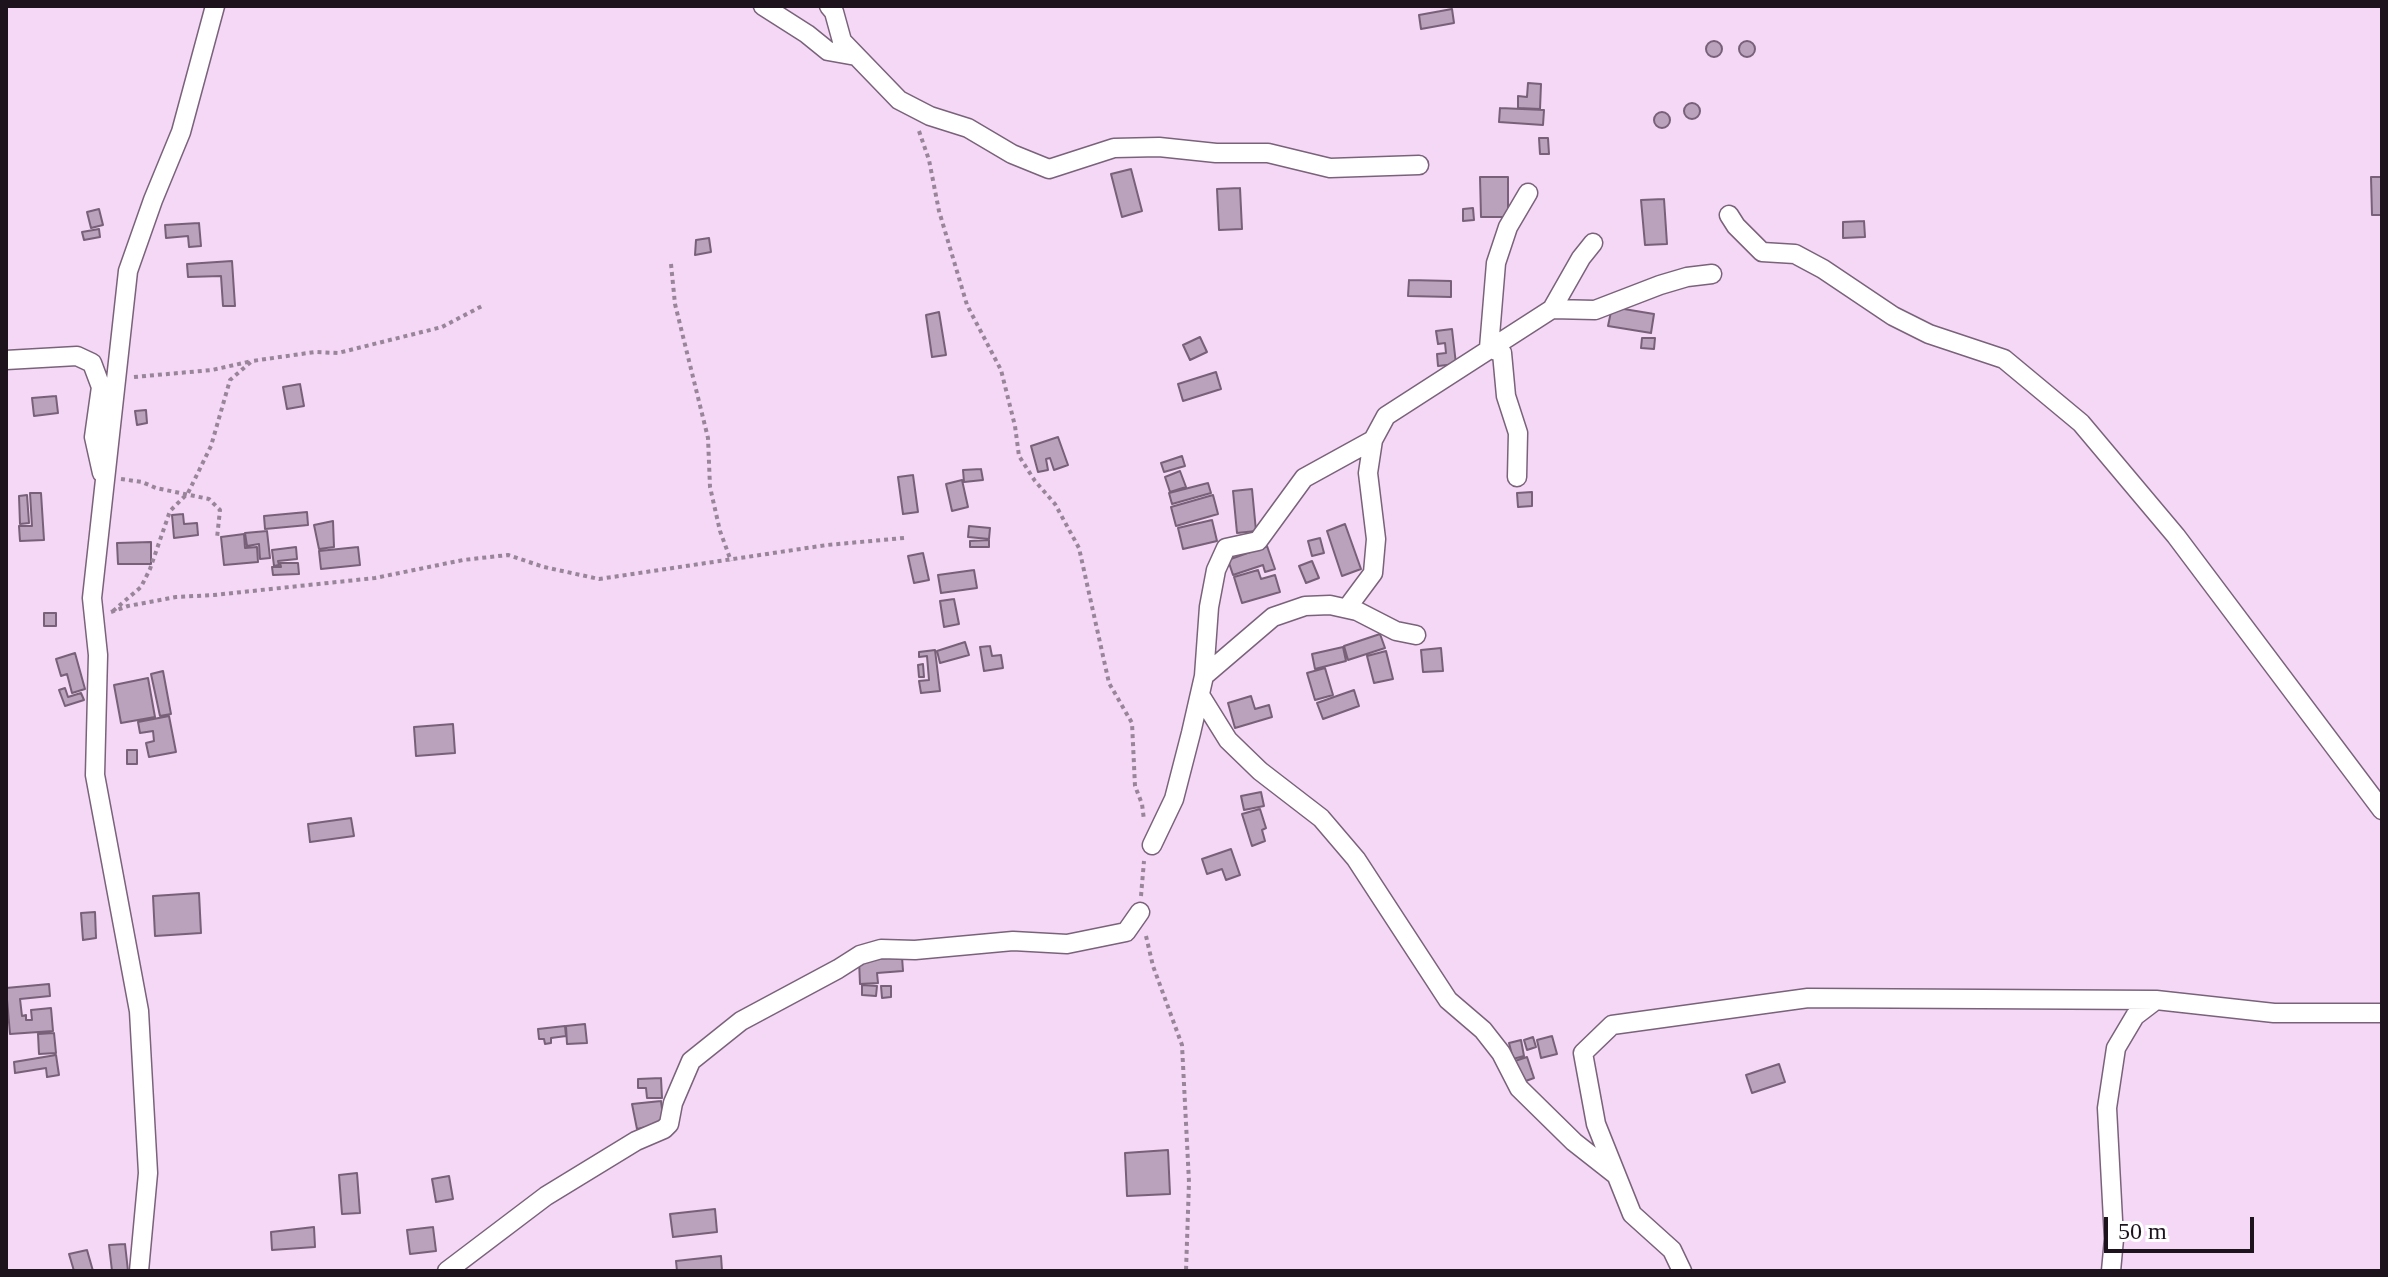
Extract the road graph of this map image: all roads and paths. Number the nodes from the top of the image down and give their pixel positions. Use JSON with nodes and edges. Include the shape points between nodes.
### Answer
{"nodes":[{"id":1,"x":215,"y":6,"type":"edge"},
{"id":2,"x":763,"y":6,"type":"edge"},
{"id":3,"x":829,"y":6,"type":"edge"},
{"id":4,"x":856,"y":56,"type":"junction"},
{"id":5,"x":918,"y":111,"type":"junction"},
{"id":6,"x":1419,"y":165,"type":"dead end"},
{"id":7,"x":1528,"y":193,"type":"dead end"},
{"id":8,"x":1729,"y":215,"type":"dead end"},
{"id":9,"x":1593,"y":243,"type":"dead end"},
{"id":10,"x":671,"y":264,"type":"dead end"},
{"id":11,"x":1712,"y":274,"type":"dead end"},
{"id":12,"x":484,"y":305,"type":"dead end"},
{"id":13,"x":1552,"y":309,"type":"junction"},
{"id":14,"x":1489,"y":348,"type":"junction"},
{"id":15,"x":6,"y":360,"type":"edge"},
{"id":16,"x":252,"y":361,"type":"junction"},
{"id":17,"x":113,"y":390,"type":"junction"},
{"id":18,"x":1373,"y":440,"type":"junction"},
{"id":19,"x":1517,"y":477,"type":"dead end"},
{"id":20,"x":106,"y":482,"type":"junction"},
{"id":21,"x":188,"y":493,"type":"junction"},
{"id":22,"x":217,"y":538,"type":"dead end"},
{"id":23,"x":904,"y":538,"type":"dead end"},
{"id":24,"x":731,"y":561,"type":"junction"},
{"id":25,"x":1347,"y":608,"type":"junction"},
{"id":26,"x":103,"y":616,"type":"junction"},
{"id":27,"x":1416,"y":635,"type":"dead end"},
{"id":28,"x":1204,"y":676,"type":"junction"},
{"id":29,"x":1200,"y":695,"type":"junction"},
{"id":30,"x":2382,"y":810,"type":"edge"},
{"id":31,"x":1152,"y":845,"type":"junction"},
{"id":32,"x":1140,"y":912,"type":"junction"},
{"id":33,"x":2156,"y":1000,"type":"junction"},
{"id":34,"x":2382,"y":1013,"type":"edge"},
{"id":35,"x":1616,"y":1175,"type":"junction"},
{"id":36,"x":139,"y":1271,"type":"edge"},
{"id":37,"x":447,"y":1271,"type":"edge"},
{"id":38,"x":1186,"y":1271,"type":"edge"},
{"id":39,"x":1682,"y":1271,"type":"edge"},
{"id":40,"x":2111,"y":1271,"type":"edge"}],
"edges":[{"from":1,"to":17,"type":"street","via":[[181,132],[128,271]]},
{"from":2,"to":4,"type":"street","via":[[828,51]]},
{"from":3,"to":4,"type":"street","via":[[842,41]]},
{"from":4,"to":5,"type":"street","via":[[899,100]]},
{"from":5,"to":6,"type":"street","via":[[968,128],[1049,169],[1114,148],[1159,147],[1268,153],[1330,168]]},
{"from":5,"to":31,"type":"path","via":[[916,125],[939,211],[967,305],[1001,370],[1019,456],[1079,548],[1109,683],[1132,723],[1135,786]]},
{"from":7,"to":14,"type":"street","via":[[1508,227],[1496,263]]},
{"from":8,"to":30,"type":"street","via":[[1762,252],[1795,254],[1905,322],[2004,359],[2081,423],[2176,536]]},
{"from":9,"to":13,"type":"street"},
{"from":10,"to":24,"type":"path","via":[[675,304],[708,438],[710,487]]},
{"from":11,"to":13,"type":"street","via":[[1660,285],[1595,310]]},
{"from":12,"to":16,"type":"path","via":[[442,327],[338,353]]},
{"from":13,"to":14,"type":"street"},
{"from":14,"to":18,"type":"street","via":[[1386,416]]},
{"from":14,"to":19,"type":"street","via":[[1502,353],[1506,396],[1518,433]]},
{"from":15,"to":20,"type":"street","via":[[77,356],[92,363],[101,387],[94,437]]},
{"from":16,"to":17,"type":"path","via":[[212,370],[147,374],[117,381]]},
{"from":16,"to":21,"type":"path","via":[[230,380],[211,446]]},
{"from":17,"to":20,"type":"street"},
{"from":18,"to":25,"type":"street","via":[[1368,473],[1376,539],[1373,573]]},
{"from":18,"to":28,"type":"street","via":[[1304,478],[1258,541],[1226,548],[1209,607]]},
{"from":20,"to":21,"type":"path","via":[[142,482]]},
{"from":20,"to":26,"type":"street","via":[[92,598]]},
{"from":21,"to":22,"type":"path","via":[[209,499],[220,510]]},
{"from":21,"to":26,"type":"path","via":[[170,511],[141,587]]},
{"from":23,"to":24,"type":"path"},
{"from":24,"to":26,"type":"path","via":[[599,579],[508,555],[362,579],[176,597]]},
{"from":25,"to":27,"type":"street"},
{"from":25,"to":28,"type":"street","via":[[1305,606],[1273,617]]},
{"from":26,"to":36,"type":"street","via":[[95,775],[139,1011],[148,1173]]},
{"from":28,"to":29,"type":"street"},
{"from":29,"to":31,"type":"street","via":[[1174,799]]},
{"from":29,"to":35,"type":"street","via":[[1228,740],[1321,818],[1356,859],[1448,1000],[1483,1030],[1519,1088]]},
{"from":31,"to":32,"type":"path","via":[[1144,855]]},
{"from":32,"to":37,"type":"street","via":[[1126,932],[1067,944],[1013,941],[881,949],[860,955],[741,1021],[691,1061],[664,1129],[546,1196]]},
{"from":32,"to":38,"type":"path","via":[[1182,1045],[1189,1182]]},
{"from":33,"to":34,"type":"street","via":[[2274,1013]]},
{"from":33,"to":35,"type":"street","via":[[1808,998],[1612,1025],[1583,1053],[1596,1124]]},
{"from":33,"to":40,"type":"street","via":[[2135,1016],[2116,1048],[2107,1108]]},
{"from":35,"to":39,"type":"street","via":[[1632,1214],[1672,1250]]}]}
